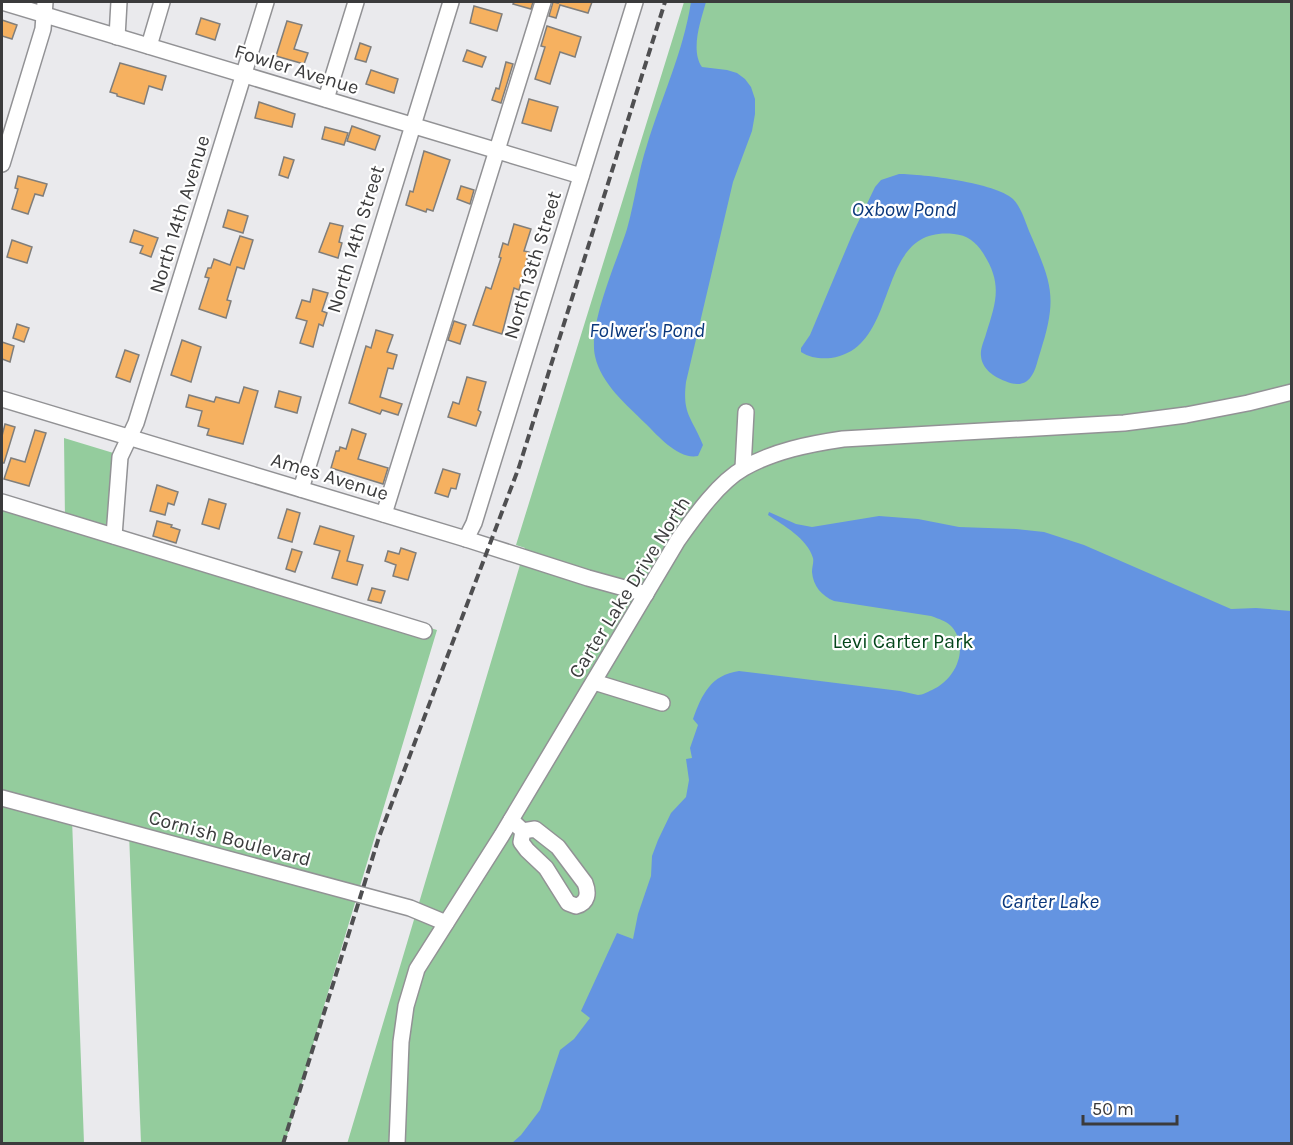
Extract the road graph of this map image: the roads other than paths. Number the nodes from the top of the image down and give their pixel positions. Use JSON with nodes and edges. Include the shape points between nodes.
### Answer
{"nodes":[{"id":1,"x":2,"y":2,"type":"edge"},
{"id":2,"x":119,"y":2,"type":"edge"},
{"id":3,"x":162,"y":2,"type":"edge"},
{"id":4,"x":266,"y":2,"type":"edge"},
{"id":5,"x":356,"y":2,"type":"edge"},
{"id":6,"x":451,"y":2,"type":"edge"},
{"id":7,"x":543,"y":2,"type":"edge"},
{"id":8,"x":634,"y":2,"type":"edge"},
{"id":9,"x":45,"y":8,"type":"edge"},
{"id":10,"x":117,"y":37,"type":"junction"},
{"id":11,"x":149,"y":46,"type":"junction"},
{"id":12,"x":243,"y":75,"type":"junction"},
{"id":13,"x":326,"y":99,"type":"junction"},
{"id":14,"x":412,"y":125,"type":"junction"},
{"id":15,"x":498,"y":151,"type":"junction"},
{"id":16,"x":2,"y":164,"type":"edge"},
{"id":17,"x":581,"y":176,"type":"junction"},
{"id":18,"x":1292,"y":392,"type":"edge"},
{"id":19,"x":2,"y":399,"type":"edge"},
{"id":20,"x":746,"y":412,"type":"dead end"},
{"id":21,"x":129,"y":437,"type":"junction"},
{"id":22,"x":743,"y":468,"type":"junction"},
{"id":23,"x":300,"y":489,"type":"junction"},
{"id":24,"x":2,"y":502,"type":"edge"},
{"id":25,"x":384,"y":514,"type":"junction"},
{"id":26,"x":114,"y":536,"type":"junction"},
{"id":27,"x":466,"y":539,"type":"junction"},
{"id":28,"x":646,"y":594,"type":"junction"},
{"id":29,"x":424,"y":631,"type":"dead end"},
{"id":30,"x":594,"y":682,"type":"junction"},
{"id":31,"x":662,"y":703,"type":"dead end"},
{"id":32,"x":2,"y":798,"type":"edge"},
{"id":33,"x":511,"y":820,"type":"junction"},
{"id":34,"x":523,"y":831,"type":"junction"},
{"id":35,"x":446,"y":923,"type":"junction"},
{"id":36,"x":397,"y":1143,"type":"edge"}],
"edges":[{"from":1,"to":9,"type":"street","name":"Fowler Avenue"},
{"from":2,"to":10,"type":"street"},
{"from":3,"to":11,"type":"street"},
{"from":4,"to":12,"type":"street","name":"North 14th Avenue"},
{"from":5,"to":13,"type":"street"},
{"from":6,"to":14,"type":"street","name":"North 14th Street"},
{"from":7,"to":15,"type":"street"},
{"from":8,"to":17,"type":"street","name":"North 13th Street"},
{"from":9,"to":10,"type":"street","name":"Fowler Avenue"},
{"from":9,"to":16,"type":"street","via":[[43,29]]},
{"from":10,"to":11,"type":"street","name":"Fowler Avenue"},
{"from":11,"to":12,"type":"street","name":"Fowler Avenue"},
{"from":12,"to":13,"type":"street","name":"Fowler Avenue"},
{"from":12,"to":21,"type":"street","name":"North 14th Avenue"},
{"from":13,"to":14,"type":"street","name":"Fowler Avenue"},
{"from":14,"to":15,"type":"street","name":"Fowler Avenue"},
{"from":14,"to":23,"type":"street","name":"North 14th Street"},
{"from":15,"to":17,"type":"street","name":"Fowler Avenue"},
{"from":15,"to":25,"type":"street"},
{"from":17,"to":27,"type":"street","name":"North 13th Street"},
{"from":18,"to":22,"type":"street","name":"Carter Lake Drive North","via":[[1186,416],[1124,423],[843,439],[799,446]]},
{"from":19,"to":21,"type":"street","name":"Ames Avenue"},
{"from":20,"to":22,"type":"street"},
{"from":21,"to":23,"type":"street","name":"Ames Avenue"},
{"from":21,"to":26,"type":"street","name":"North 14th Avenue","via":[[120,457]]},
{"from":22,"to":28,"type":"street","name":"Carter Lake Drive North","via":[[693,518]]},
{"from":23,"to":25,"type":"street","name":"Ames Avenue"},
{"from":24,"to":26,"type":"street"},
{"from":25,"to":27,"type":"street","name":"Ames Avenue"},
{"from":26,"to":29,"type":"street"},
{"from":27,"to":28,"type":"street","name":"Ames Avenue"},
{"from":28,"to":30,"type":"street","name":"Carter Lake Drive North"},
{"from":30,"to":31,"type":"street"},
{"from":30,"to":33,"type":"street","name":"Carter Lake Drive North"},
{"from":32,"to":35,"type":"street","name":"Cornish Boulevard","via":[[410,908]]},
{"from":33,"to":34,"type":"street"},
{"from":33,"to":35,"type":"street","name":"Carter Lake Drive North"},
{"from":34,"to":34,"type":"street","via":[[521,842],[546,868],[568,903],[576,906],[584,902],[588,889],[558,847],[535,829]]},
{"from":35,"to":36,"type":"street","name":"Carter Lake Drive North","via":[[417,969],[406,1006],[399,1065]]}]}
